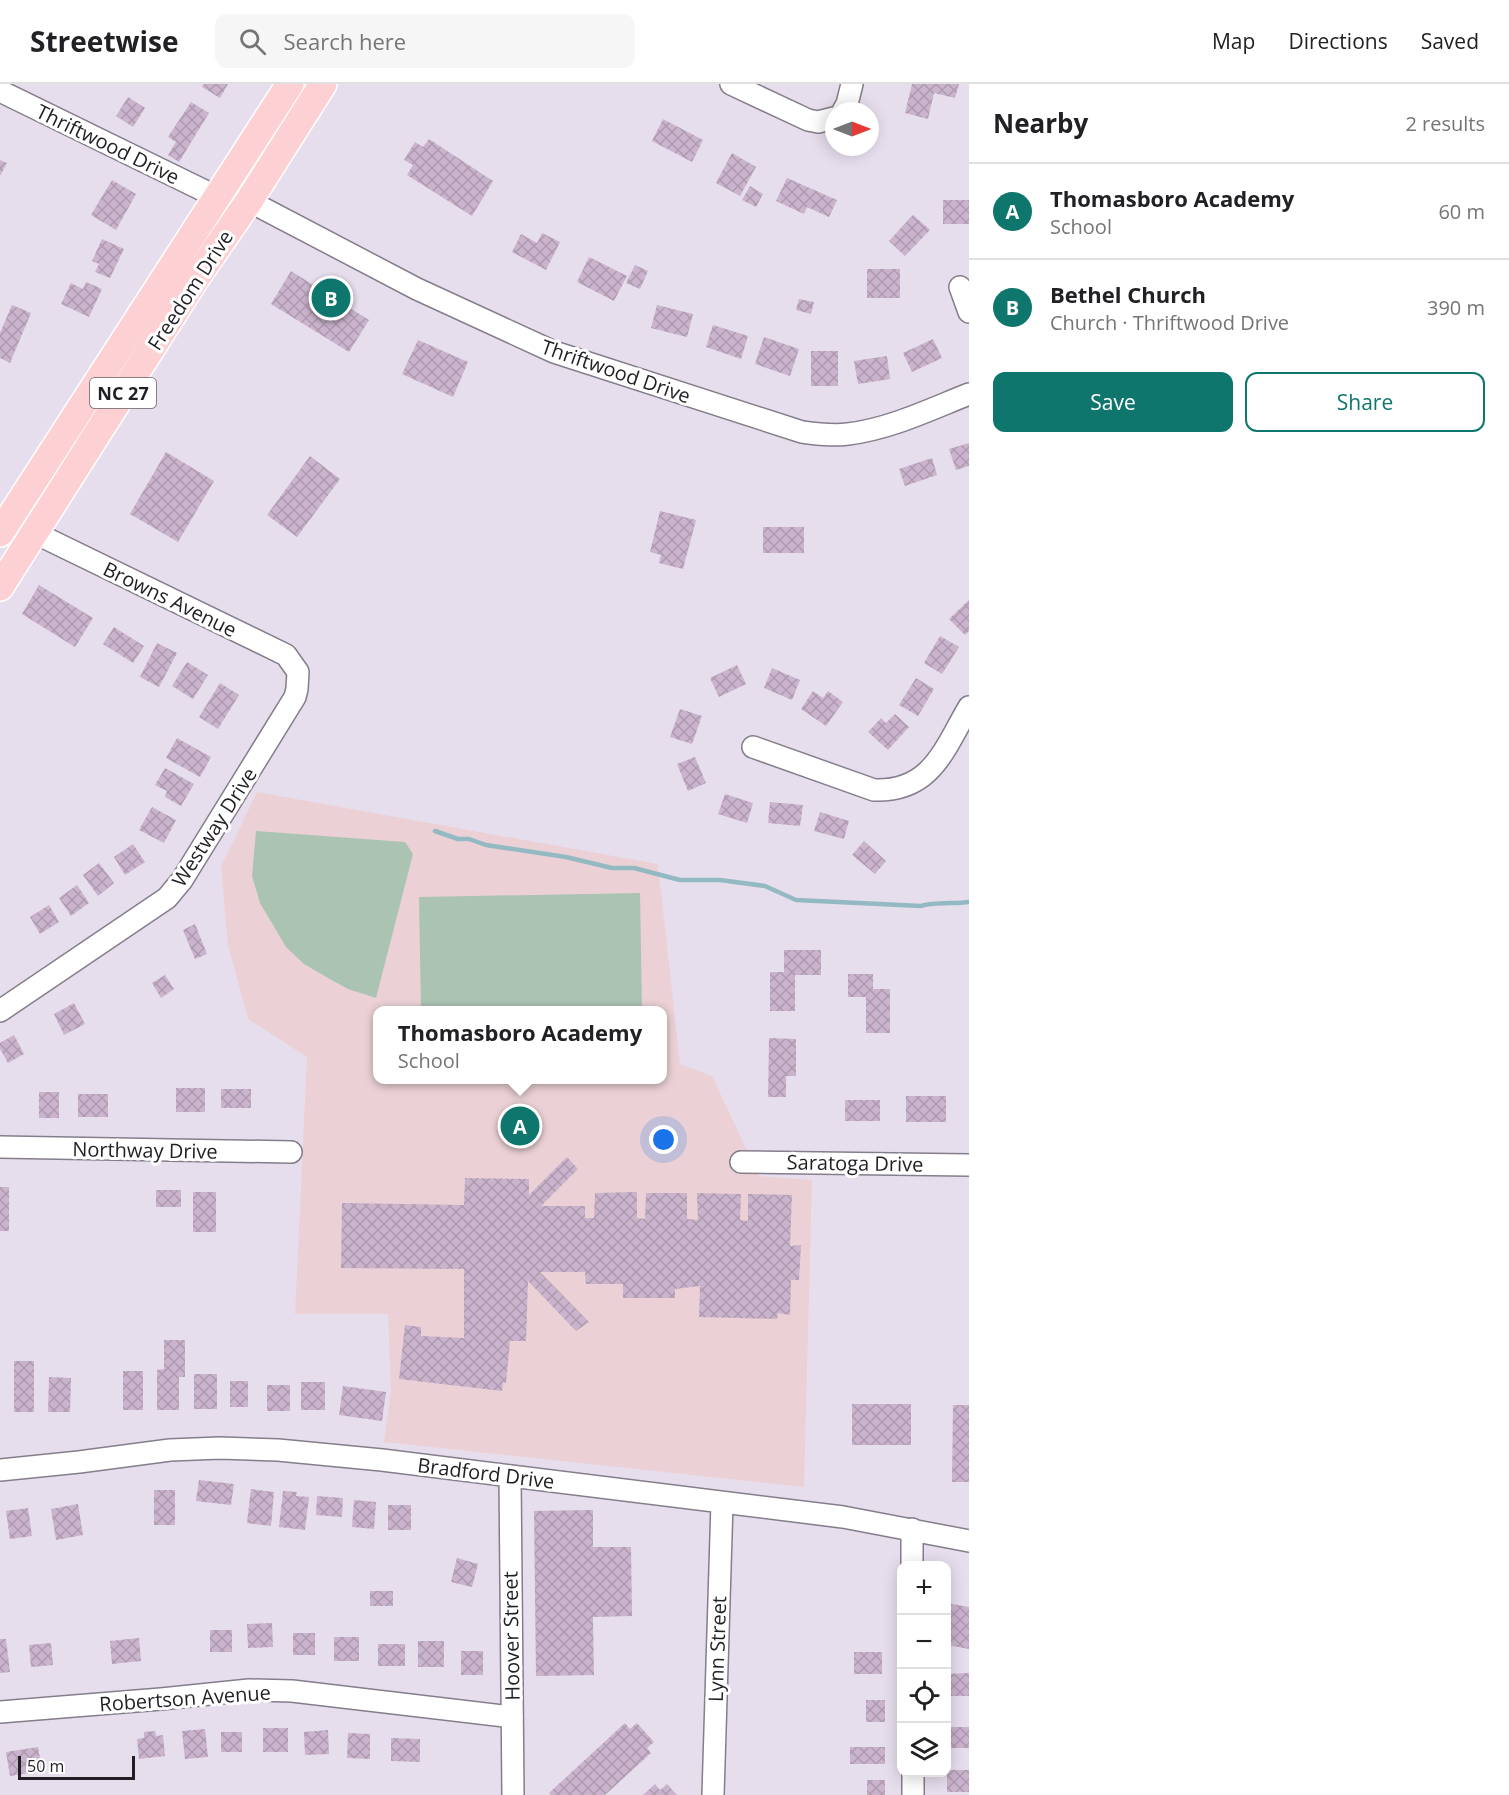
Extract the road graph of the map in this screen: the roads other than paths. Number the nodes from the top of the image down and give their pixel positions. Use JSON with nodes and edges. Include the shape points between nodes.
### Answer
{"nodes":[{"id":1,"x":290,"y":84,"type":"edge"},
{"id":2,"x":305,"y":84,"type":"edge"},
{"id":3,"x":323,"y":84,"type":"edge"},
{"id":4,"x":731,"y":84,"type":"edge"},
{"id":5,"x":852,"y":84,"type":"edge"},
{"id":6,"x":0,"y":91,"type":"edge"},
{"id":7,"x":848,"y":102,"type":"edge"},
{"id":8,"x":825,"y":120,"type":"edge"},
{"id":9,"x":217,"y":197,"type":"junction"},
{"id":10,"x":249,"y":201,"type":"junction"},
{"id":11,"x":960,"y":287,"type":"dead end"},
{"id":12,"x":969,"y":312,"type":"edge"},
{"id":13,"x":969,"y":394,"type":"edge"},
{"id":14,"x":105,"y":422,"type":"junction"},
{"id":15,"x":3,"y":522,"type":"edge"},
{"id":16,"x":35,"y":533,"type":"junction"},
{"id":17,"x":0,"y":587,"type":"edge"},
{"id":18,"x":298,"y":672,"type":"joint"},
{"id":19,"x":969,"y":707,"type":"edge"},
{"id":20,"x":753,"y":747,"type":"dead end"},
{"id":21,"x":0,"y":1011,"type":"edge"},
{"id":22,"x":0,"y":1147,"type":"edge"},
{"id":23,"x":291,"y":1152,"type":"dead end"},
{"id":24,"x":741,"y":1162,"type":"dead end"},
{"id":25,"x":969,"y":1165,"type":"edge"},
{"id":26,"x":0,"y":1470,"type":"edge"},
{"id":27,"x":510,"y":1476,"type":"junction"},
{"id":28,"x":722,"y":1503,"type":"junction"},
{"id":29,"x":912,"y":1529,"type":"junction"},
{"id":30,"x":969,"y":1541,"type":"edge"},
{"id":31,"x":912,"y":1561,"type":"edge"},
{"id":32,"x":0,"y":1712,"type":"edge"},
{"id":33,"x":512,"y":1717,"type":"junction"},
{"id":34,"x":913,"y":1777,"type":"edge"},
{"id":35,"x":513,"y":1795,"type":"edge"},
{"id":36,"x":713,"y":1795,"type":"edge"},
{"id":37,"x":913,"y":1795,"type":"edge"}],
"edges":[{"from":1,"to":9,"type":"main road","name":"Freedom Drive","number":"NC 27"},
{"from":2,"to":10,"type":"main road","via":[[255,165]]},
{"from":3,"to":10,"type":"main road","name":"Freedom Drive","number":"NC 27"},
{"from":4,"to":8,"type":"street","via":[[808,120]]},
{"from":5,"to":7,"type":"street"},
{"from":6,"to":9,"type":"street","name":"Thriftwood Drive"},
{"from":9,"to":14,"type":"main road","via":[[217,228],[105,407]]},
{"from":9,"to":15,"type":"main road","name":"Freedom Drive","number":"NC 27"},
{"from":10,"to":13,"type":"street","name":"Thriftwood Drive","via":[[417,289],[554,352],[802,432],[851,434],[893,423]]},
{"from":10,"to":14,"type":"main road","name":"Freedom Drive","number":"NC 27"},
{"from":11,"to":12,"type":"street"},
{"from":14,"to":16,"type":"main road","name":"Freedom Drive","number":"NC 27"},
{"from":16,"to":17,"type":"main road","name":"Freedom Drive","number":"NC 27"},
{"from":16,"to":18,"type":"street","name":"Browns Avenue","via":[[286,656]]},
{"from":18,"to":21,"type":"street","name":"Westway Drive","via":[[295,697],[167,898]]},
{"from":19,"to":20,"type":"street","via":[[933,767],[921,779],[891,791],[874,790]]},
{"from":22,"to":23,"type":"street","name":"Northway Drive"},
{"from":24,"to":25,"type":"street","name":"Saratoga Drive"},
{"from":26,"to":27,"type":"street","name":"Bradford Drive","via":[[220,1448],[278,1450]]},
{"from":27,"to":28,"type":"street","name":"Bradford Drive"},
{"from":27,"to":33,"type":"street","name":"Hoover Street"},
{"from":28,"to":29,"type":"street","name":"Bradford Drive"},
{"from":28,"to":36,"type":"street","name":"Lynn Street"},
{"from":29,"to":30,"type":"street","name":"Bradford Drive"},
{"from":29,"to":31,"type":"street"},
{"from":32,"to":33,"type":"street","name":"Robertson Avenue","via":[[249,1690],[292,1691]]},
{"from":33,"to":35,"type":"street","name":"Hoover Street"},
{"from":34,"to":37,"type":"street"}]}
